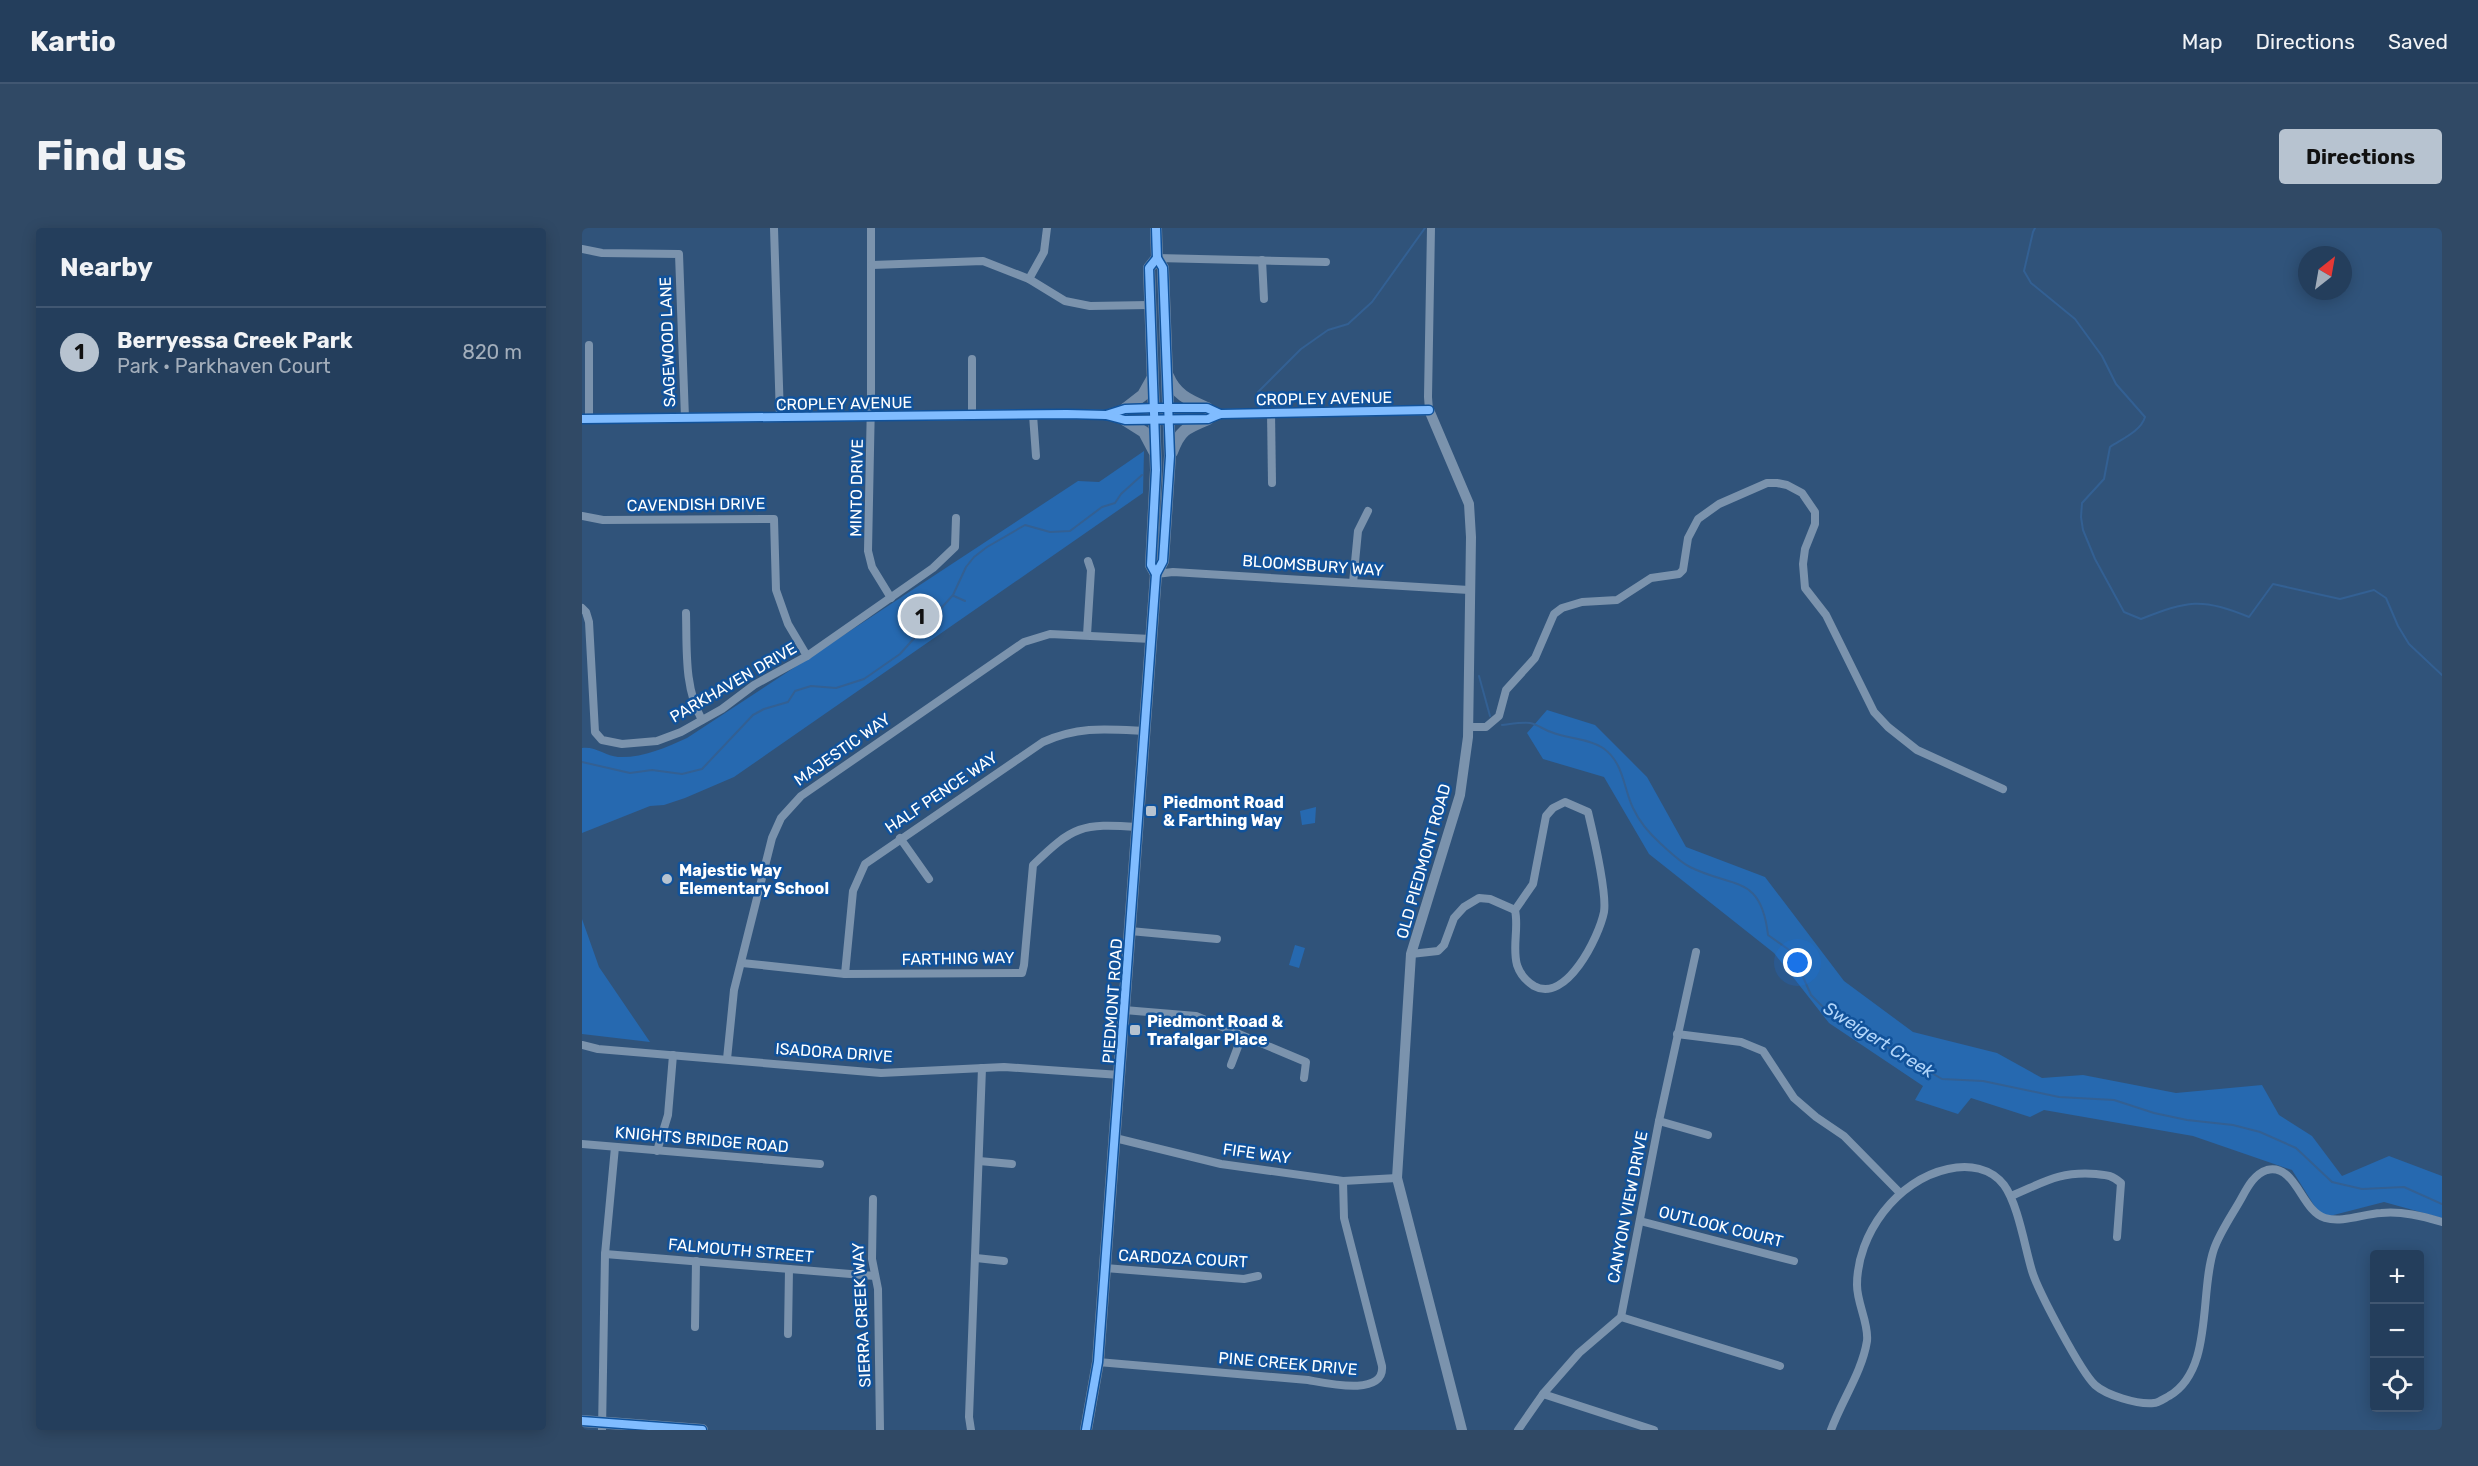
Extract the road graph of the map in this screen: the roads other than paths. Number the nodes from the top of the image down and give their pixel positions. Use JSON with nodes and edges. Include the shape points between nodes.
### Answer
{"nodes":[{"id":1,"x":774,"y":228,"type":"edge"},
{"id":2,"x":871,"y":228,"type":"edge"},
{"id":3,"x":1047,"y":228,"type":"edge"},
{"id":4,"x":1156,"y":228,"type":"edge"},
{"id":5,"x":1431,"y":228,"type":"edge"},
{"id":6,"x":582,"y":249,"type":"edge"},
{"id":7,"x":1157,"y":258,"type":"junction"},
{"id":8,"x":1262,"y":260,"type":"junction"},
{"id":9,"x":1326,"y":262,"type":"dead end"},
{"id":10,"x":872,"y":265,"type":"junction"},
{"id":11,"x":1029,"y":279,"type":"junction"},
{"id":12,"x":1264,"y":299,"type":"dead end"},
{"id":13,"x":1149,"y":305,"type":"junction"},
{"id":14,"x":589,"y":345,"type":"dead end"},
{"id":15,"x":972,"y":358,"type":"dead end"},
{"id":16,"x":1166,"y":372,"type":"junction"},
{"id":17,"x":1154,"y":375,"type":"junction"},
{"id":18,"x":1430,"y":410,"type":"junction"},
{"id":19,"x":1270,"y":412,"type":"junction"},
{"id":20,"x":1155,"y":414,"type":"junction"},
{"id":21,"x":1168,"y":414,"type":"junction"},
{"id":22,"x":1212,"y":414,"type":"junction"},
{"id":23,"x":972,"y":415,"type":"junction"},
{"id":24,"x":1033,"y":415,"type":"junction"},
{"id":25,"x":1125,"y":415,"type":"junction"},
{"id":26,"x":871,"y":416,"type":"junction"},
{"id":27,"x":780,"y":417,"type":"junction"},
{"id":28,"x":685,"y":418,"type":"junction"},
{"id":29,"x":585,"y":419,"type":"edge"},
{"id":30,"x":1155,"y":454,"type":"junction"},
{"id":31,"x":1036,"y":456,"type":"dead end"},
{"id":32,"x":1170,"y":456,"type":"junction"},
{"id":33,"x":1272,"y":483,"type":"dead end"},
{"id":34,"x":1368,"y":511,"type":"dead end"},
{"id":35,"x":582,"y":516,"type":"edge"},
{"id":36,"x":956,"y":518,"type":"dead end"},
{"id":37,"x":1088,"y":561,"type":"dead end"},
{"id":38,"x":1156,"y":574,"type":"junction"},
{"id":39,"x":1353,"y":583,"type":"junction"},
{"id":40,"x":1469,"y":590,"type":"junction"},
{"id":41,"x":891,"y":598,"type":"junction"},
{"id":42,"x":582,"y":608,"type":"edge"},
{"id":43,"x":687,"y":613,"type":"dead end"},
{"id":44,"x":1087,"y":635,"type":"junction"},
{"id":45,"x":1151,"y":639,"type":"junction"},
{"id":46,"x":807,"y":656,"type":"junction"},
{"id":47,"x":702,"y":720,"type":"junction"},
{"id":48,"x":1468,"y":727,"type":"junction"},
{"id":49,"x":1144,"y":731,"type":"junction"},
{"id":50,"x":2003,"y":789,"type":"dead end"},
{"id":51,"x":1137,"y":827,"type":"junction"},
{"id":52,"x":900,"y":838,"type":"junction"},
{"id":53,"x":929,"y":879,"type":"dead end"},
{"id":54,"x":1515,"y":910,"type":"junction"},
{"id":55,"x":1130,"y":931,"type":"junction"},
{"id":56,"x":1217,"y":939,"type":"dead end"},
{"id":57,"x":1695,"y":952,"type":"dead end"},
{"id":58,"x":1411,"y":954,"type":"junction"},
{"id":59,"x":742,"y":963,"type":"junction"},
{"id":60,"x":845,"y":974,"type":"junction"},
{"id":61,"x":1124,"y":1010,"type":"junction"},
{"id":62,"x":1677,"y":1034,"type":"junction"},
{"id":63,"x":1242,"y":1036,"type":"junction"},
{"id":64,"x":582,"y":1045,"type":"edge"},
{"id":65,"x":673,"y":1055,"type":"junction"},
{"id":66,"x":727,"y":1059,"type":"junction"},
{"id":67,"x":1231,"y":1065,"type":"dead end"},
{"id":68,"x":982,"y":1068,"type":"junction"},
{"id":69,"x":1120,"y":1075,"type":"junction"},
{"id":70,"x":1304,"y":1078,"type":"dead end"},
{"id":71,"x":1659,"y":1121,"type":"junction"},
{"id":72,"x":1708,"y":1134,"type":"dead end"},
{"id":73,"x":1115,"y":1137,"type":"junction"},
{"id":74,"x":582,"y":1144,"type":"edge"},
{"id":75,"x":615,"y":1147,"type":"junction"},
{"id":76,"x":657,"y":1151,"type":"junction"},
{"id":77,"x":979,"y":1161,"type":"junction"},
{"id":78,"x":820,"y":1164,"type":"dead end"},
{"id":79,"x":1012,"y":1164,"type":"dead end"},
{"id":80,"x":1397,"y":1178,"type":"junction"},
{"id":81,"x":1343,"y":1181,"type":"junction"},
{"id":82,"x":1900,"y":1193,"type":"junction"},
{"id":83,"x":2011,"y":1196,"type":"junction"},
{"id":84,"x":873,"y":1199,"type":"dead end"},
{"id":85,"x":1640,"y":1221,"type":"junction"},
{"id":86,"x":2442,"y":1222,"type":"edge"},
{"id":87,"x":2117,"y":1238,"type":"dead end"},
{"id":88,"x":605,"y":1254,"type":"junction"},
{"id":89,"x":976,"y":1258,"type":"junction"},
{"id":90,"x":696,"y":1261,"type":"junction"},
{"id":91,"x":1794,"y":1261,"type":"dead end"},
{"id":92,"x":1004,"y":1262,"type":"dead end"},
{"id":93,"x":1105,"y":1268,"type":"junction"},
{"id":94,"x":789,"y":1269,"type":"junction"},
{"id":95,"x":875,"y":1276,"type":"junction"},
{"id":96,"x":1258,"y":1276,"type":"dead end"},
{"id":97,"x":1621,"y":1317,"type":"junction"},
{"id":98,"x":695,"y":1328,"type":"dead end"},
{"id":99,"x":788,"y":1334,"type":"dead end"},
{"id":100,"x":1098,"y":1362,"type":"junction"},
{"id":101,"x":1780,"y":1366,"type":"dead end"},
{"id":102,"x":1543,"y":1394,"type":"junction"},
{"id":103,"x":582,"y":1421,"type":"edge"},
{"id":104,"x":602,"y":1426,"type":"edge"},
{"id":105,"x":702,"y":1430,"type":"edge"},
{"id":106,"x":880,"y":1430,"type":"edge"},
{"id":107,"x":971,"y":1430,"type":"edge"},
{"id":108,"x":1086,"y":1430,"type":"edge"},
{"id":109,"x":1461,"y":1430,"type":"edge"},
{"id":110,"x":1518,"y":1430,"type":"edge"},
{"id":111,"x":1654,"y":1430,"type":"edge"},
{"id":112,"x":1832,"y":1430,"type":"edge"}],
"edges":[{"from":1,"to":27,"type":"street"},
{"from":2,"to":10,"type":"street","name":"MINTO DRIVE"},
{"from":3,"to":11,"type":"street","via":[[1044,252]]},
{"from":4,"to":7,"type":"main road","name":"PIEDMONT ROAD"},
{"from":5,"to":18,"type":"street","name":"OLD PIEDMONT ROAD"},
{"from":6,"to":28,"type":"street","name":"SAGEWOOD LANE","via":[[679,254]]},
{"from":7,"to":8,"type":"street"},
{"from":7,"to":13,"type":"main road","name":"PIEDMONT ROAD","via":[[1149,268]]},
{"from":7,"to":16,"type":"main road","name":"PIEDMONT ROAD","via":[[1163,268]]},
{"from":8,"to":9,"type":"street"},
{"from":8,"to":12,"type":"street"},
{"from":10,"to":11,"type":"street","via":[[983,261]]},
{"from":10,"to":26,"type":"street","name":"MINTO DRIVE"},
{"from":11,"to":13,"type":"street","via":[[1065,301],[1090,306]]},
{"from":13,"to":17,"type":"main road","name":"PIEDMONT ROAD"},
{"from":14,"to":29,"type":"street"},
{"from":15,"to":23,"type":"street"},
{"from":16,"to":21,"type":"main road","name":"PIEDMONT ROAD"},
{"from":16,"to":22,"type":"main road","via":[[1185,399]]},
{"from":17,"to":20,"type":"main road","name":"PIEDMONT ROAD"},
{"from":17,"to":25,"type":"main road"},
{"from":18,"to":19,"type":"street","name":"CROPLEY AVENUE"},
{"from":18,"to":40,"type":"street","name":"OLD PIEDMONT ROAD","via":[[1469,504]]},
{"from":19,"to":22,"type":"street","name":"CROPLEY AVENUE"},
{"from":19,"to":33,"type":"street"},
{"from":20,"to":21,"type":"street","name":"CROPLEY AVENUE"},
{"from":20,"to":25,"type":"street","name":"CROPLEY AVENUE"},
{"from":20,"to":30,"type":"main road","name":"PIEDMONT ROAD"},
{"from":21,"to":22,"type":"street","name":"CROPLEY AVENUE"},
{"from":21,"to":32,"type":"main road","name":"PIEDMONT ROAD"},
{"from":22,"to":32,"type":"main road","via":[[1186,427]]},
{"from":23,"to":24,"type":"street","name":"CROPLEY AVENUE"},
{"from":23,"to":26,"type":"street","name":"CROPLEY AVENUE"},
{"from":24,"to":25,"type":"street","name":"CROPLEY AVENUE"},
{"from":24,"to":31,"type":"street"},
{"from":25,"to":30,"type":"main road","via":[[1144,432]]},
{"from":26,"to":27,"type":"street","name":"CROPLEY AVENUE"},
{"from":26,"to":41,"type":"street","name":"MINTO DRIVE","via":[[868,551],[872,567]]},
{"from":27,"to":28,"type":"street","name":"CROPLEY AVENUE"},
{"from":28,"to":29,"type":"street","name":"CROPLEY AVENUE"},
{"from":30,"to":38,"type":"main road","name":"PIEDMONT ROAD","via":[[1151,565]]},
{"from":32,"to":38,"type":"main road","name":"PIEDMONT ROAD","via":[[1163,561]]},
{"from":34,"to":39,"type":"street","via":[[1358,531]]},
{"from":35,"to":46,"type":"street","name":"CAVENDISH DRIVE","via":[[603,520],[774,519],[776,590],[788,624]]},
{"from":36,"to":41,"type":"street","name":"PARKHAVEN DRIVE","via":[[955,547]]},
{"from":37,"to":44,"type":"street","via":[[1091,570]]},
{"from":38,"to":39,"type":"street","name":"BLOOMSBURY WAY"},
{"from":38,"to":45,"type":"main road","name":"PIEDMONT ROAD"},
{"from":39,"to":40,"type":"street","name":"BLOOMSBURY WAY"},
{"from":40,"to":48,"type":"street","name":"OLD PIEDMONT ROAD"},
{"from":41,"to":46,"type":"street","name":"PARKHAVEN DRIVE"},
{"from":42,"to":47,"type":"street","name":"PARKHAVEN DRIVE","via":[[589,622],[594,726],[598,736],[622,744],[648,742],[681,732]]},
{"from":43,"to":47,"type":"street","via":[[688,676],[694,706]]},
{"from":44,"to":45,"type":"street","name":"MAJESTIC WAY"},
{"from":44,"to":59,"type":"street","name":"MAJESTIC WAY","via":[[1050,634],[1024,642],[801,796],[781,818],[772,838]]},
{"from":45,"to":49,"type":"main road","name":"PIEDMONT ROAD"},
{"from":46,"to":47,"type":"street","name":"PARKHAVEN DRIVE"},
{"from":48,"to":50,"type":"street","via":[[1486,727],[1498,716],[1506,690],[1535,658],[1554,614],[1582,602],[1617,600],[1651,578],[1679,574],[1688,538],[1698,519],[1719,504],[1767,483],[1777,483],[1802,493],[1815,512],[1803,564],[1805,588],[1826,615],[1874,712],[1917,750]]},
{"from":48,"to":58,"type":"street","name":"OLD PIEDMONT ROAD","via":[[1460,795]]},
{"from":49,"to":51,"type":"main road","name":"PIEDMONT ROAD"},
{"from":49,"to":52,"type":"street","name":"HALF PENCE WAY","via":[[1086,729],[1043,742]]},
{"from":51,"to":55,"type":"main road","name":"PIEDMONT ROAD"},
{"from":51,"to":60,"type":"street","name":"FARTHING WAY","via":[[1083,827],[1054,845],[1033,866],[1022,973]]},
{"from":52,"to":53,"type":"street"},
{"from":52,"to":60,"type":"street","name":"HALF PENCE WAY","via":[[865,864],[853,891]]},
{"from":54,"to":54,"type":"street","via":[[1533,885],[1546,816],[1565,802],[1588,812],[1605,897],[1604,912],[1591,946],[1566,983],[1544,990],[1525,979],[1515,954]]},
{"from":54,"to":58,"type":"street","via":[[1479,898],[1454,918],[1438,951]]},
{"from":55,"to":56,"type":"street"},
{"from":55,"to":61,"type":"main road","name":"PIEDMONT ROAD"},
{"from":57,"to":62,"type":"street","name":"CANYON VIEW DRIVE"},
{"from":58,"to":80,"type":"street","name":"OLD PIEDMONT ROAD"},
{"from":59,"to":60,"type":"street","name":"FARTHING WAY"},
{"from":59,"to":66,"type":"street","name":"MAJESTIC WAY","via":[[734,990]]},
{"from":61,"to":63,"type":"street","via":[[1196,1016]]},
{"from":61,"to":69,"type":"main road","name":"PIEDMONT ROAD"},
{"from":62,"to":71,"type":"street","name":"CANYON VIEW DRIVE"},
{"from":62,"to":82,"type":"street","via":[[1741,1042],[1763,1052],[1794,1098],[1844,1136]]},
{"from":63,"to":67,"type":"street"},
{"from":63,"to":70,"type":"street","via":[[1306,1062]]},
{"from":64,"to":65,"type":"street","name":"ISADORA DRIVE"},
{"from":65,"to":66,"type":"street","name":"ISADORA DRIVE"},
{"from":65,"to":76,"type":"street","via":[[668,1115]]},
{"from":66,"to":68,"type":"street","name":"ISADORA DRIVE","via":[[881,1073]]},
{"from":68,"to":69,"type":"street","name":"ISADORA DRIVE"},
{"from":68,"to":77,"type":"street"},
{"from":69,"to":73,"type":"main road","name":"PIEDMONT ROAD"},
{"from":71,"to":72,"type":"street"},
{"from":71,"to":85,"type":"street","name":"CANYON VIEW DRIVE"},
{"from":73,"to":81,"type":"street","name":"FIFE WAY","via":[[1221,1164]]},
{"from":73,"to":93,"type":"main road","name":"PIEDMONT ROAD"},
{"from":74,"to":75,"type":"street","name":"KNIGHTS BRIDGE ROAD"},
{"from":75,"to":76,"type":"street","name":"KNIGHTS BRIDGE ROAD"},
{"from":75,"to":88,"type":"street"},
{"from":76,"to":78,"type":"street","name":"KNIGHTS BRIDGE ROAD"},
{"from":77,"to":79,"type":"street"},
{"from":77,"to":89,"type":"street"},
{"from":80,"to":81,"type":"street","name":"FIFE WAY"},
{"from":80,"to":109,"type":"street","name":"OLD PIEDMONT ROAD"},
{"from":81,"to":100,"type":"street","name":"PINE CREEK DRIVE","via":[[1344,1218],[1383,1371],[1378,1380],[1339,1385]]},
{"from":82,"to":83,"type":"street","via":[[1941,1170],[1968,1166],[1993,1175]]},
{"from":82,"to":112,"type":"street","via":[[1862,1251],[1857,1284],[1868,1337]]},
{"from":83,"to":86,"type":"street","via":[[2033,1276],[2082,1368],[2096,1386],[2115,1396],[2155,1403],[2173,1394],[2196,1363],[2214,1249],[2250,1183],[2264,1171],[2276,1170],[2289,1177],[2323,1218],[2397,1212]]},
{"from":83,"to":87,"type":"street","via":[[2047,1179],[2074,1172],[2113,1176],[2121,1183]]},
{"from":84,"to":95,"type":"street","name":"SIERRA CREEK WAY"},
{"from":85,"to":91,"type":"street","name":"OUTLOOK COURT"},
{"from":85,"to":97,"type":"street","name":"CANYON VIEW DRIVE"},
{"from":88,"to":90,"type":"street","name":"FALMOUTH STREET"},
{"from":88,"to":104,"type":"street"},
{"from":89,"to":92,"type":"street"},
{"from":89,"to":107,"type":"street"},
{"from":90,"to":94,"type":"street","name":"FALMOUTH STREET"},
{"from":90,"to":98,"type":"street"},
{"from":93,"to":96,"type":"street","name":"CARDOZA COURT"},
{"from":93,"to":100,"type":"main road","name":"PIEDMONT ROAD"},
{"from":94,"to":95,"type":"street","name":"FALMOUTH STREET"},
{"from":94,"to":99,"type":"street"},
{"from":95,"to":106,"type":"street","name":"SIERRA CREEK WAY"},
{"from":97,"to":101,"type":"street"},
{"from":97,"to":102,"type":"street","via":[[1580,1353]]},
{"from":100,"to":108,"type":"main road","name":"PIEDMONT ROAD"},
{"from":102,"to":110,"type":"street"},
{"from":102,"to":111,"type":"street"},
{"from":103,"to":104,"type":"main road"},
{"from":104,"to":105,"type":"main road"}]}
